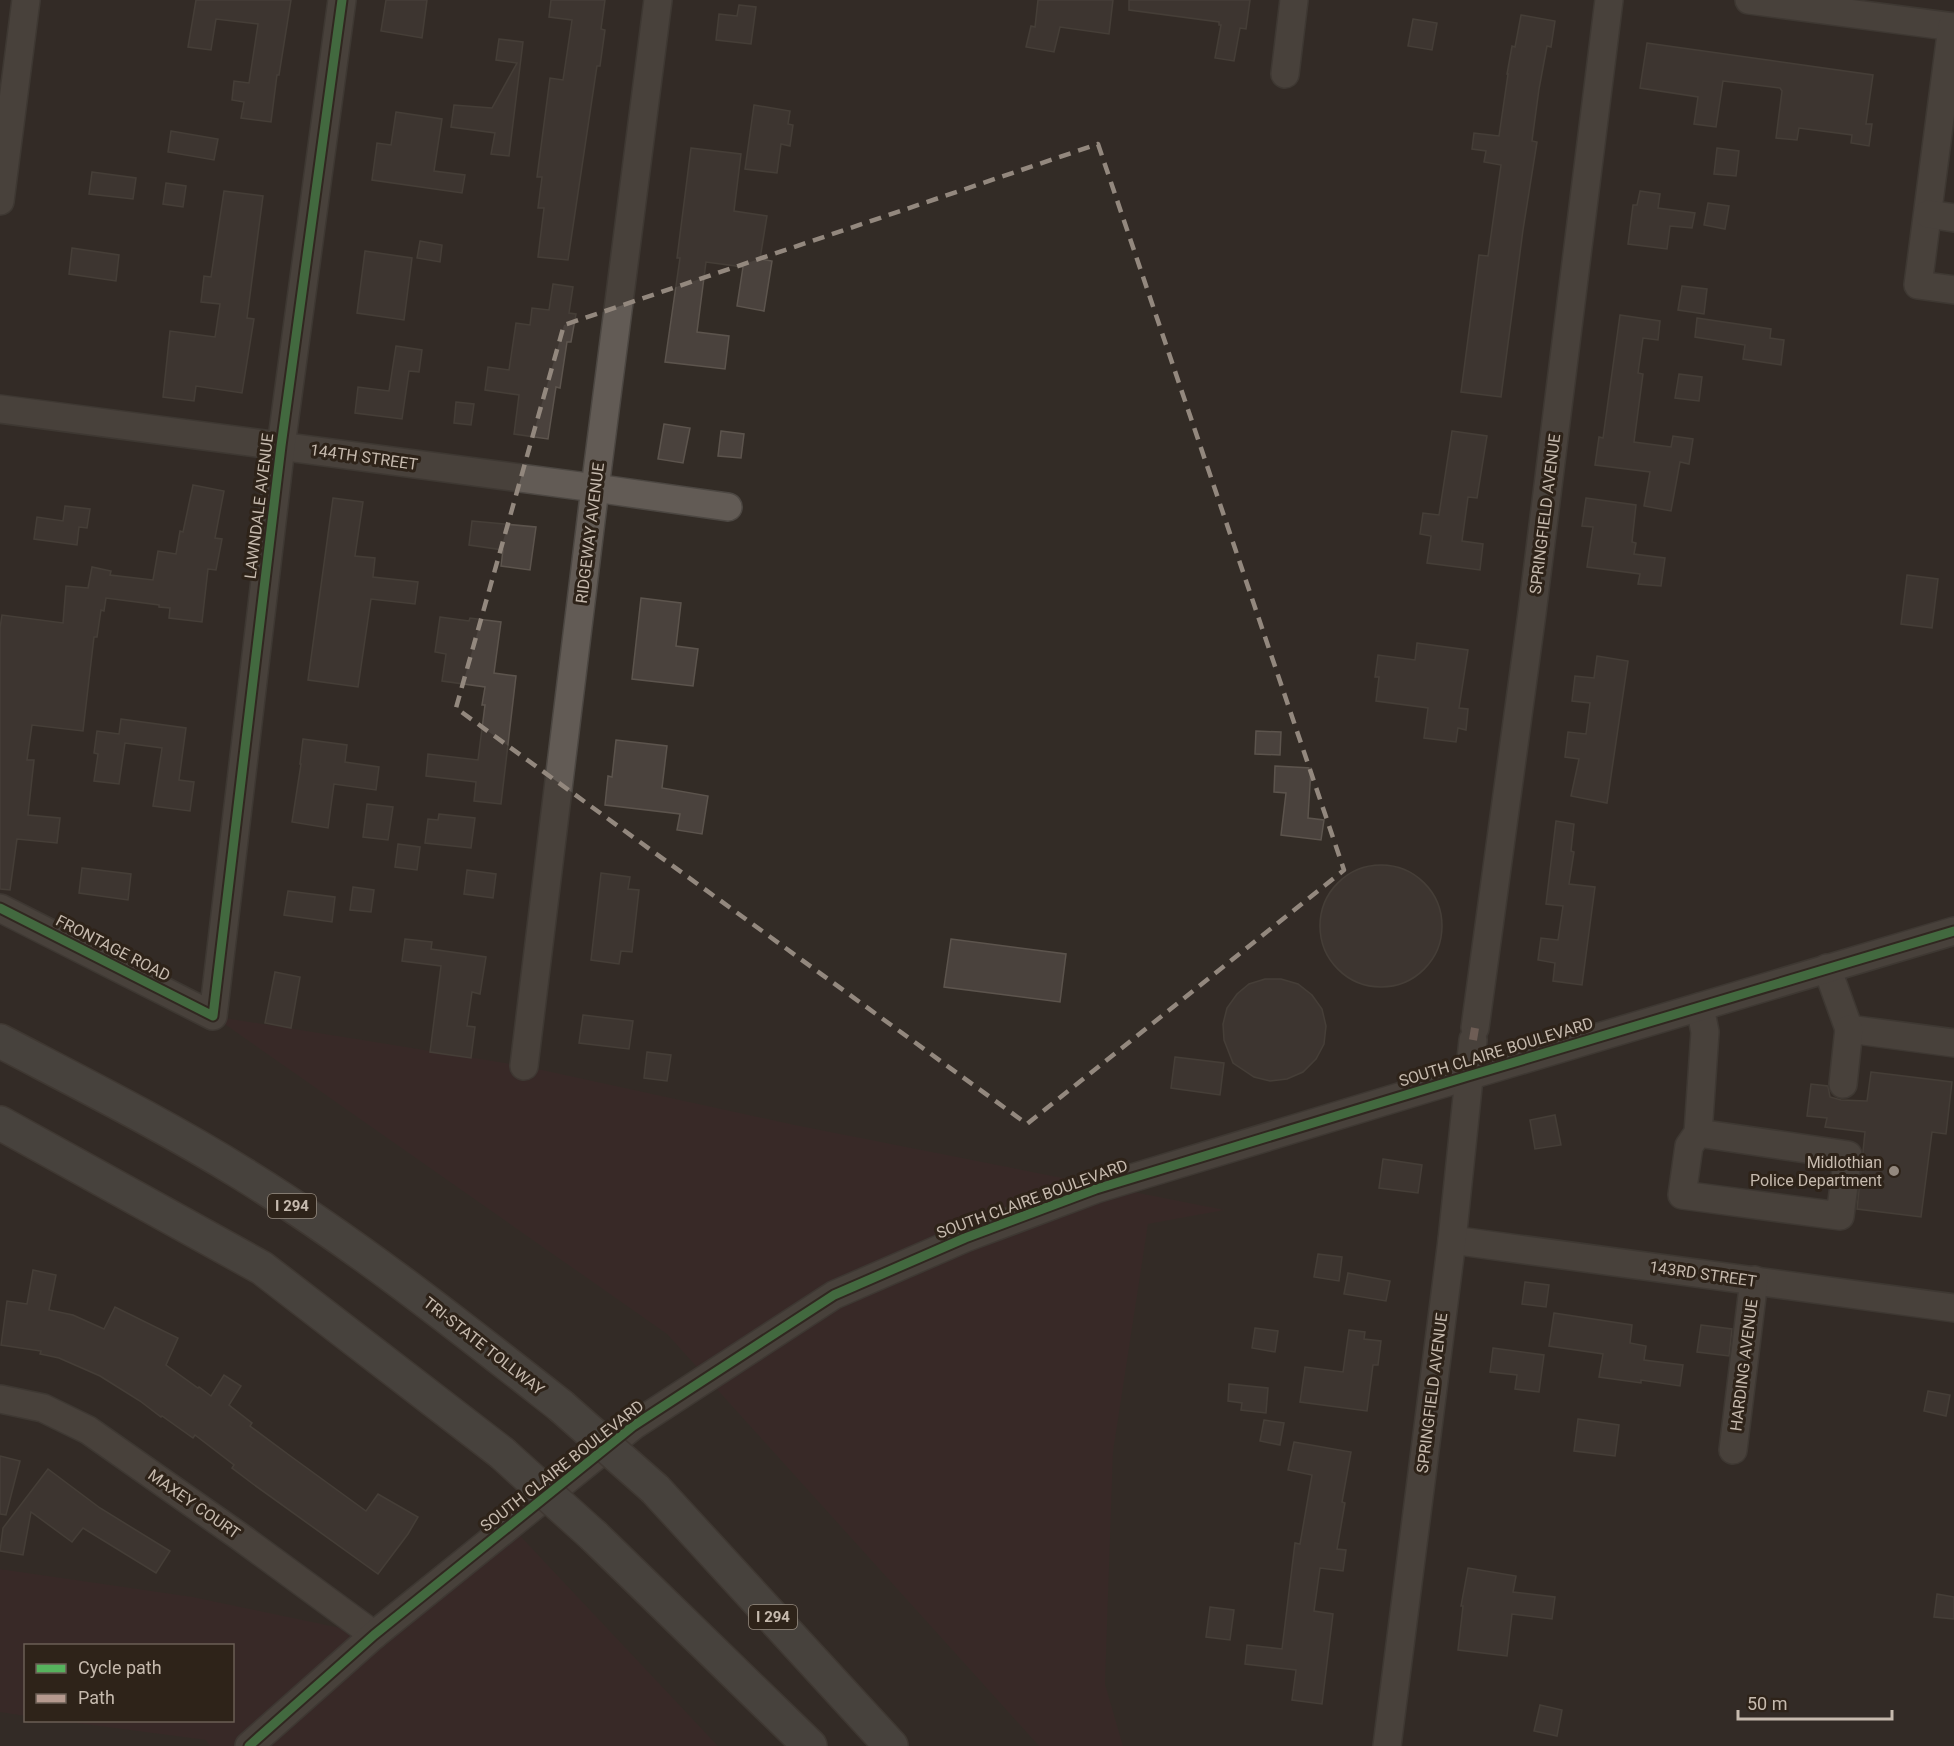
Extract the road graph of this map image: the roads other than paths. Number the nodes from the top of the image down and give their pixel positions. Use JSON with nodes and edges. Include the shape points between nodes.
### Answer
{"nodes":[{"id":1,"x":26,"y":0,"type":"edge"},
{"id":2,"x":342,"y":0,"type":"edge"},
{"id":3,"x":658,"y":0,"type":"edge"},
{"id":4,"x":1294,"y":0,"type":"edge"},
{"id":5,"x":1609,"y":0,"type":"edge"},
{"id":6,"x":1749,"y":0,"type":"edge"},
{"id":7,"x":1953,"y":27,"type":"edge"},
{"id":8,"x":1285,"y":74,"type":"dead end"},
{"id":9,"x":1948,"y":109,"type":"edge"},
{"id":10,"x":1945,"y":155,"type":"edge"},
{"id":11,"x":0,"y":201,"type":"edge"},
{"id":12,"x":1928,"y":214,"type":"junction"},
{"id":13,"x":1954,"y":219,"type":"edge"},
{"id":14,"x":1954,"y":290,"type":"edge"},
{"id":15,"x":0,"y":409,"type":"edge"},
{"id":16,"x":281,"y":446,"type":"junction"},
{"id":17,"x":595,"y":488,"type":"junction"},
{"id":18,"x":728,"y":507,"type":"dead end"},
{"id":19,"x":0,"y":908,"type":"edge"},
{"id":20,"x":1954,"y":931,"type":"edge"},
{"id":21,"x":1827,"y":968,"type":"junction"},
{"id":22,"x":1700,"y":1006,"type":"junction"},
{"id":23,"x":213,"y":1016,"type":"joint"},
{"id":24,"x":1849,"y":1029,"type":"junction"},
{"id":25,"x":0,"y":1041,"type":"edge"},
{"id":26,"x":1954,"y":1044,"type":"edge"},
{"id":27,"x":524,"y":1066,"type":"dead end"},
{"id":28,"x":1468,"y":1076,"type":"junction"},
{"id":29,"x":1843,"y":1084,"type":"dead end"},
{"id":30,"x":0,"y":1124,"type":"edge"},
{"id":31,"x":1698,"y":1133,"type":"junction"},
{"id":32,"x":1452,"y":1240,"type":"junction"},
{"id":33,"x":1754,"y":1280,"type":"junction"},
{"id":34,"x":1954,"y":1308,"type":"edge"},
{"id":35,"x":0,"y":1399,"type":"edge"},
{"id":36,"x":1733,"y":1450,"type":"dead end"},
{"id":37,"x":374,"y":1635,"type":"junction"},
{"id":38,"x":249,"y":1746,"type":"edge"},
{"id":39,"x":810,"y":1746,"type":"edge"},
{"id":40,"x":891,"y":1746,"type":"edge"},
{"id":41,"x":1387,"y":1746,"type":"edge"}],
"edges":[{"from":1,"to":11,"type":"street"},
{"from":2,"to":16,"type":"street","name":"LAWNDALE AVENUE"},
{"from":3,"to":17,"type":"street","name":"RIDGEWAY AVENUE"},
{"from":4,"to":8,"type":"street"},
{"from":5,"to":28,"type":"street","name":"SPRINGFIELD AVENUE","via":[[1531,625]]},
{"from":6,"to":7,"type":"street"},
{"from":7,"to":9,"type":"street"},
{"from":9,"to":10,"type":"street"},
{"from":10,"to":12,"type":"street"},
{"from":12,"to":13,"type":"street"},
{"from":12,"to":14,"type":"street","via":[[1918,285]]},
{"from":15,"to":16,"type":"street","name":"144TH STREET"},
{"from":16,"to":17,"type":"street","name":"144TH STREET"},
{"from":16,"to":23,"type":"street","name":"LAWNDALE AVENUE"},
{"from":17,"to":18,"type":"street","name":"144TH STREET"},
{"from":17,"to":27,"type":"street","name":"RIDGEWAY AVENUE"},
{"from":19,"to":23,"type":"street","name":"FRONTAGE ROAD"},
{"from":20,"to":21,"type":"street","name":"SOUTH CLAIRE BOULEVARD"},
{"from":21,"to":22,"type":"street","name":"SOUTH CLAIRE BOULEVARD"},
{"from":21,"to":24,"type":"street"},
{"from":22,"to":28,"type":"street","name":"SOUTH CLAIRE BOULEVARD"},
{"from":22,"to":31,"type":"street","via":[[1705,1032]]},
{"from":24,"to":26,"type":"street"},
{"from":24,"to":29,"type":"street"},
{"from":25,"to":40,"type":"highway","name":"TRI-STATE TOLLWAY","number":"I 294","bridge":true,"via":[[134,1110],[243,1174],[442,1312],[561,1406],[655,1489]]},
{"from":28,"to":32,"type":"street","name":"SPRINGFIELD AVENUE"},
{"from":28,"to":37,"type":"street","name":"SOUTH CLAIRE BOULEVARD","via":[[1096,1189],[965,1238],[834,1295],[633,1426]]},
{"from":30,"to":39,"type":"highway","bridge":true,"via":[[262,1268],[502,1453],[594,1536]]},
{"from":31,"to":31,"type":"street","via":[[1689,1146],[1682,1195],[1840,1216],[1848,1155]]},
{"from":32,"to":33,"type":"street","name":"143RD STREET"},
{"from":32,"to":41,"type":"street","name":"SPRINGFIELD AVENUE"},
{"from":33,"to":34,"type":"street","name":"143RD STREET"},
{"from":33,"to":36,"type":"street","name":"HARDING AVENUE"},
{"from":35,"to":37,"type":"street","name":"MAXEY COURT","via":[[43,1408],[88,1430]]},
{"from":37,"to":38,"type":"street","name":"SOUTH CLAIRE BOULEVARD"}]}
